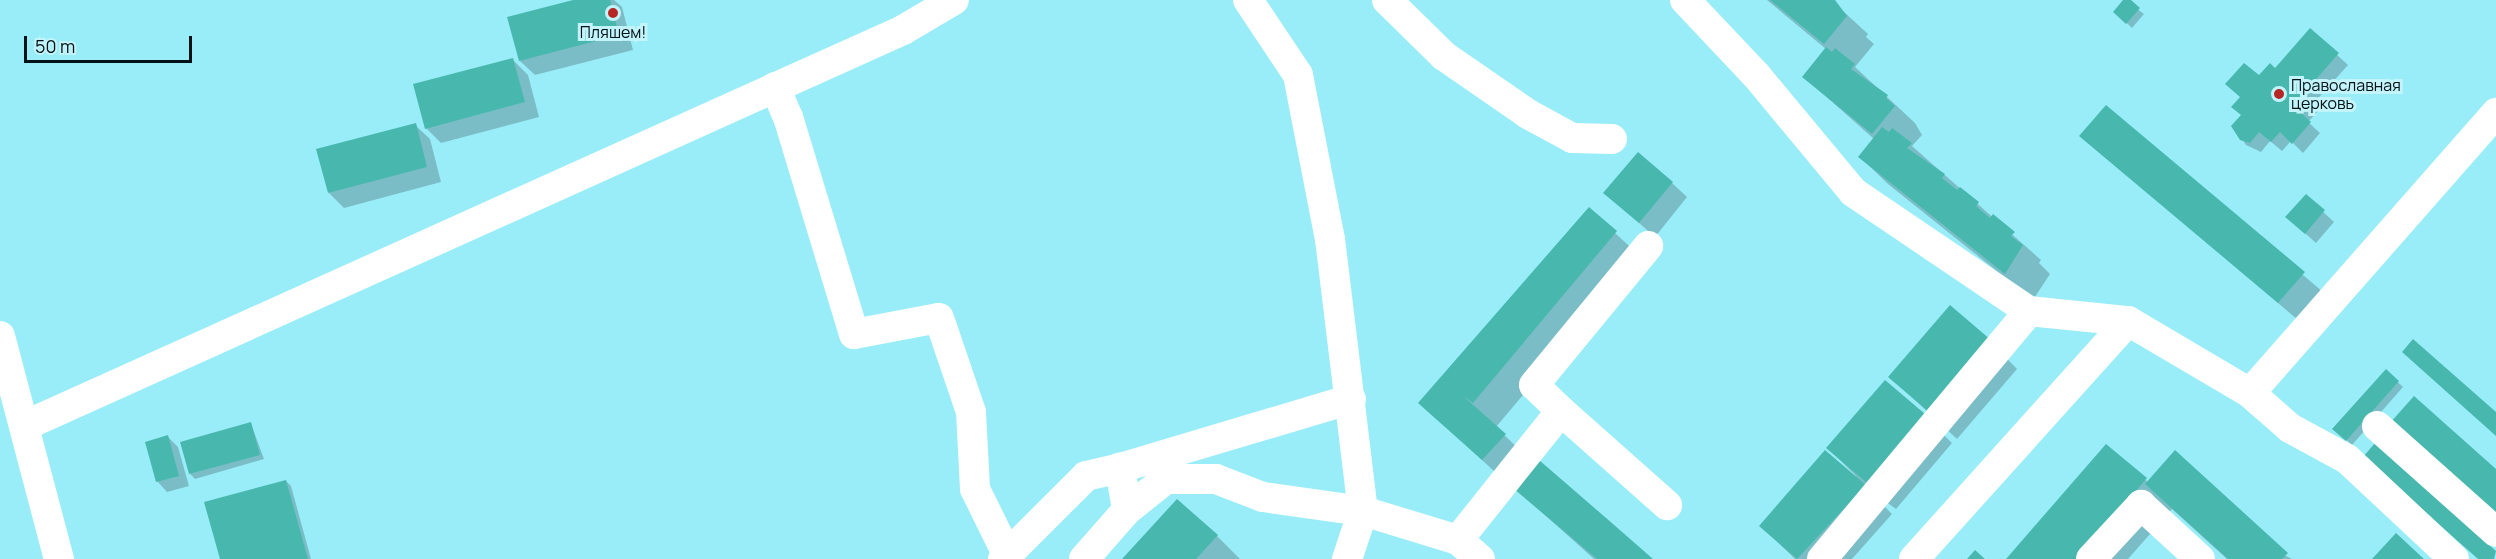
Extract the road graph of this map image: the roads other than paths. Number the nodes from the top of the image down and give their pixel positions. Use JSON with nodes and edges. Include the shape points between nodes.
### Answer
{"nodes":[{"id":1,"x":954,"y":0,"type":"edge"},
{"id":2,"x":1248,"y":0,"type":"edge"},
{"id":3,"x":1387,"y":0,"type":"edge"},
{"id":4,"x":1685,"y":0,"type":"edge"},
{"id":5,"x":775,"y":87,"type":"junction"},
{"id":6,"x":2496,"y":113,"type":"edge"},
{"id":7,"x":1612,"y":139,"type":"dead end"},
{"id":8,"x":1648,"y":246,"type":"dead end"},
{"id":9,"x":2030,"y":311,"type":"junction"},
{"id":10,"x":2128,"y":321,"type":"junction"},
{"id":11,"x":0,"y":336,"type":"edge"},
{"id":12,"x":2250,"y":393,"type":"junction"},
{"id":13,"x":1351,"y":399,"type":"junction"},
{"id":14,"x":1561,"y":411,"type":"junction"},
{"id":15,"x":24,"y":426,"type":"junction"},
{"id":16,"x":2377,"y":426,"type":"dead end"},
{"id":17,"x":1120,"y":468,"type":"junction"},
{"id":18,"x":1667,"y":505,"type":"dead end"},
{"id":19,"x":1127,"y":510,"type":"junction"},
{"id":20,"x":1363,"y":511,"type":"junction"},
{"id":21,"x":2496,"y":532,"type":"edge"},
{"id":22,"x":1469,"y":550,"type":"edge"},
{"id":23,"x":1005,"y":557,"type":"edge"},
{"id":24,"x":51,"y":558,"type":"edge"},
{"id":25,"x":1084,"y":559,"type":"edge"},
{"id":26,"x":1347,"y":559,"type":"edge"},
{"id":27,"x":1822,"y":559,"type":"edge"},
{"id":28,"x":1914,"y":559,"type":"edge"},
{"id":29,"x":2091,"y":559,"type":"edge"},
{"id":30,"x":2200,"y":559,"type":"edge"},
{"id":31,"x":2454,"y":559,"type":"edge"}],
"edges":[{"from":1,"to":5,"type":"street","via":[[903,30]]},
{"from":2,"to":13,"type":"street","via":[[1298,75],[1330,239]]},
{"from":3,"to":7,"type":"street","via":[[1444,56],[1528,114],[1572,138]]},
{"from":4,"to":9,"type":"street","via":[[1756,75],[1853,192]]},
{"from":5,"to":15,"type":"street"},
{"from":5,"to":23,"type":"street","via":[[788,117],[854,334],[939,318],[971,412],[975,489]]},
{"from":6,"to":12,"type":"street"},
{"from":8,"to":14,"type":"street","via":[[1534,385]]},
{"from":9,"to":10,"type":"street"},
{"from":9,"to":27,"type":"street"},
{"from":10,"to":12,"type":"street"},
{"from":10,"to":28,"type":"street"},
{"from":11,"to":15,"type":"street"},
{"from":12,"to":31,"type":"street","via":[[2290,428],[2347,459]]},
{"from":13,"to":17,"type":"street"},
{"from":13,"to":20,"type":"street"},
{"from":14,"to":18,"type":"street"},
{"from":14,"to":22,"type":"street"},
{"from":15,"to":24,"type":"street"},
{"from":16,"to":21,"type":"street"},
{"from":17,"to":19,"type":"street"},
{"from":17,"to":23,"type":"street","via":[[1086,476]]},
{"from":19,"to":20,"type":"street","via":[[1166,479],[1216,479],[1263,496]]},
{"from":19,"to":25,"type":"street"},
{"from":20,"to":22,"type":"street"},
{"from":20,"to":26,"type":"street"},
{"from":29,"to":30,"type":"street","via":[[2140,505]]}]}
